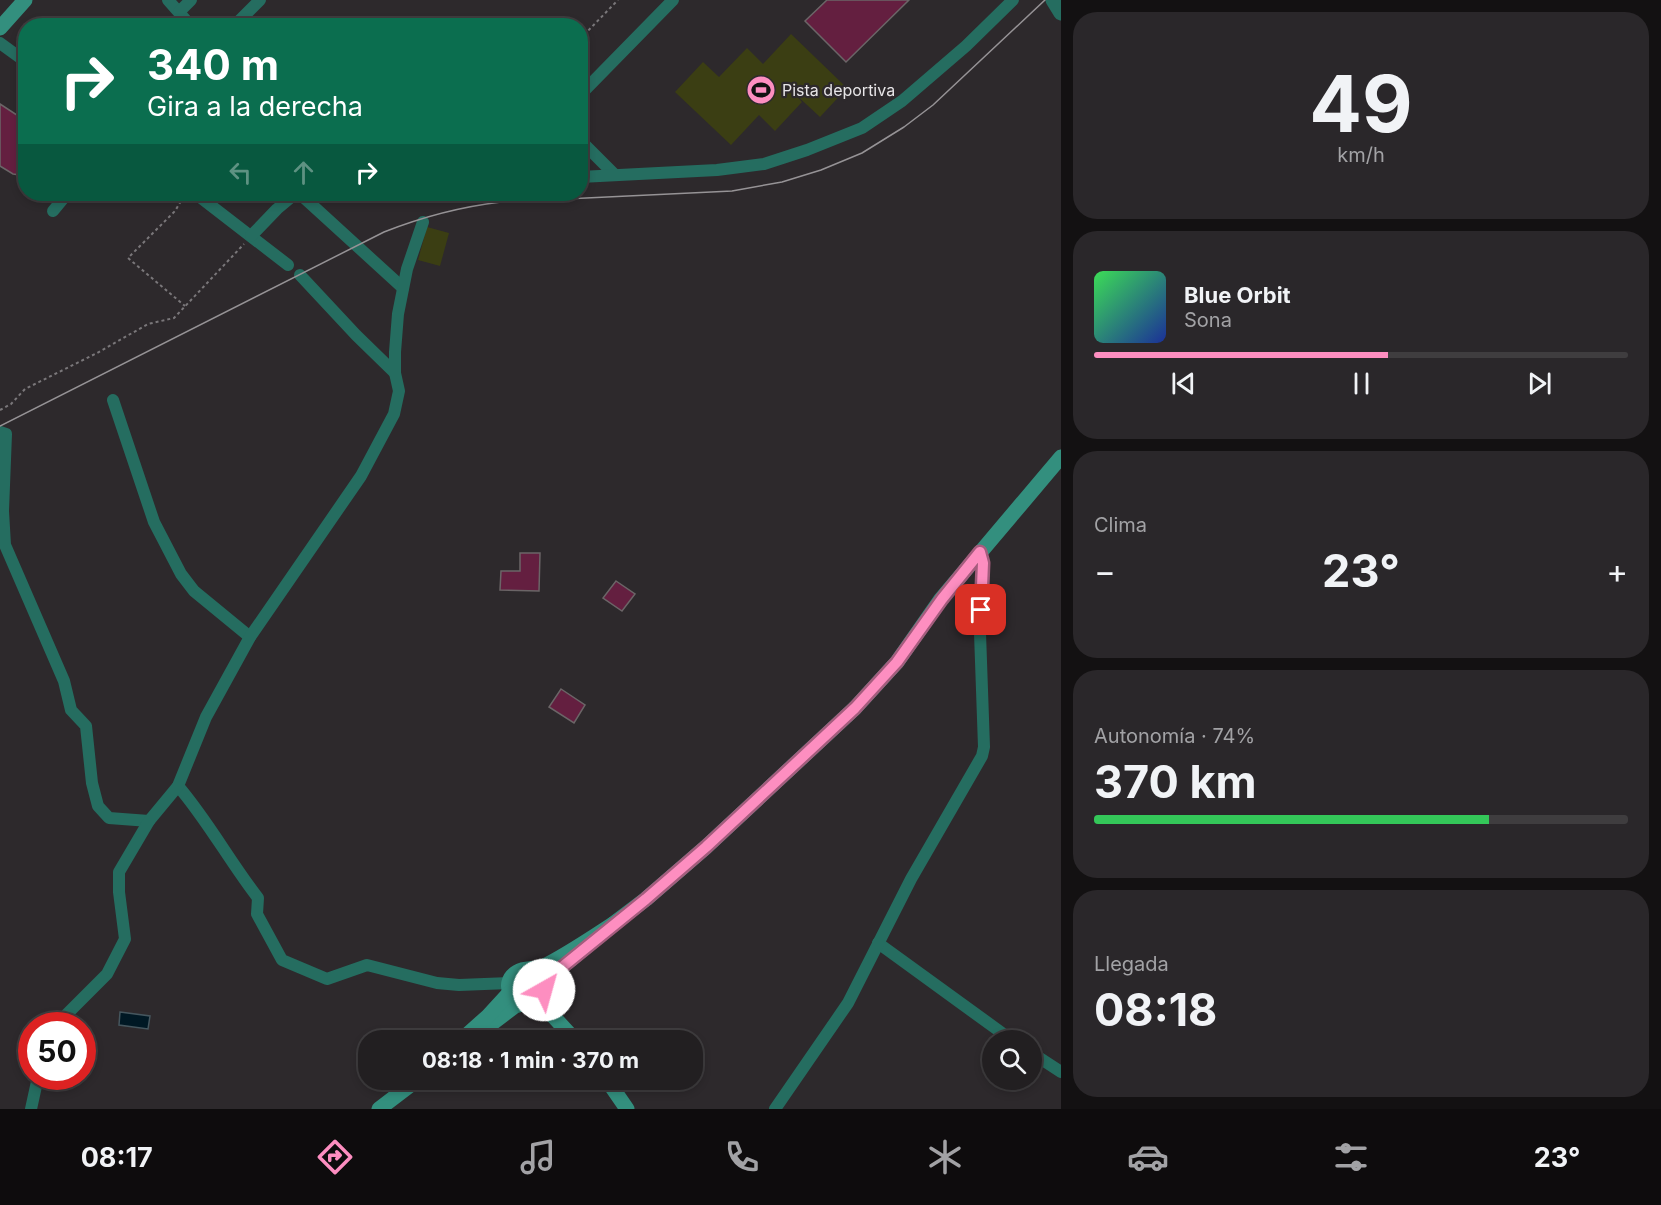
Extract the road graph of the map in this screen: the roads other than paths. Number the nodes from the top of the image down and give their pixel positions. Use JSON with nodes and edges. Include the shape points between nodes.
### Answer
{"nodes":[{"id":1,"x":25,"y":0,"type":"edge"},
{"id":2,"x":168,"y":0,"type":"edge"},
{"id":3,"x":191,"y":0,"type":"edge"},
{"id":4,"x":260,"y":0,"type":"edge"},
{"id":5,"x":673,"y":0,"type":"edge"},
{"id":6,"x":1013,"y":0,"type":"edge"},
{"id":7,"x":179,"y":12,"type":"junction"},
{"id":8,"x":184,"y":18,"type":"edge"},
{"id":9,"x":242,"y":18,"type":"edge"},
{"id":10,"x":0,"y":28,"type":"edge"},
{"id":11,"x":0,"y":43,"type":"edge"},
{"id":12,"x":18,"y":56,"type":"edge"},
{"id":13,"x":588,"y":87,"type":"edge"},
{"id":14,"x":588,"y":148,"type":"edge"},
{"id":15,"x":615,"y":175,"type":"junction"},
{"id":16,"x":588,"y":177,"type":"edge"},
{"id":17,"x":61,"y":201,"type":"edge"},
{"id":18,"x":205,"y":201,"type":"edge"},
{"id":19,"x":288,"y":201,"type":"edge"},
{"id":20,"x":308,"y":201,"type":"edge"},
{"id":21,"x":52,"y":211,"type":"dead end"},
{"id":22,"x":423,"y":222,"type":"dead end"},
{"id":23,"x":251,"y":236,"type":"junction"},
{"id":24,"x":288,"y":265,"type":"dead end"},
{"id":25,"x":300,"y":275,"type":"dead end"},
{"id":26,"x":403,"y":288,"type":"junction"},
{"id":27,"x":395,"y":373,"type":"junction"},
{"id":28,"x":113,"y":400,"type":"dead end"},
{"id":29,"x":0,"y":432,"type":"edge"},
{"id":30,"x":1061,"y":457,"type":"edge"},
{"id":31,"x":980,"y":552,"type":"junction"},
{"id":32,"x":250,"y":637,"type":"junction"},
{"id":33,"x":178,"y":786,"type":"junction"},
{"id":34,"x":149,"y":821,"type":"junction"},
{"id":35,"x":613,"y":924,"type":"junction"},
{"id":36,"x":878,"y":943,"type":"junction"},
{"id":37,"x":532,"y":970,"type":"junction"},
{"id":38,"x":510,"y":987,"type":"junction"},
{"id":39,"x":536,"y":997,"type":"junction"},
{"id":40,"x":69,"y":1012,"type":"edge"},
{"id":41,"x":472,"y":1030,"type":"edge"},
{"id":42,"x":483,"y":1030,"type":"edge"},
{"id":43,"x":566,"y":1030,"type":"edge"},
{"id":44,"x":998,"y":1030,"type":"edge"},
{"id":45,"x":1042,"y":1060,"type":"edge"},
{"id":46,"x":1061,"y":1072,"type":"edge"},
{"id":47,"x":35,"y":1090,"type":"edge"},
{"id":48,"x":404,"y":1090,"type":"edge"},
{"id":49,"x":614,"y":1090,"type":"edge"},
{"id":50,"x":31,"y":1109,"type":"edge"},
{"id":51,"x":379,"y":1109,"type":"edge"},
{"id":52,"x":627,"y":1109,"type":"edge"},
{"id":53,"x":776,"y":1109,"type":"edge"}],
"edges":[{"from":1,"to":10,"type":"main road"},
{"from":2,"to":7,"type":"street"},
{"from":3,"to":7,"type":"street"},
{"from":4,"to":9,"type":"street"},
{"from":5,"to":13,"type":"street"},
{"from":6,"to":15,"type":"street","via":[[902,101],[862,128],[764,164]]},
{"from":7,"to":8,"type":"street"},
{"from":11,"to":12,"type":"street"},
{"from":14,"to":15,"type":"street"},
{"from":15,"to":16,"type":"street"},
{"from":17,"to":21,"type":"street"},
{"from":18,"to":23,"type":"street"},
{"from":19,"to":23,"type":"street"},
{"from":20,"to":26,"type":"street"},
{"from":22,"to":26,"type":"street"},
{"from":23,"to":24,"type":"street"},
{"from":25,"to":27,"type":"street"},
{"from":26,"to":27,"type":"street"},
{"from":27,"to":32,"type":"street","via":[[399,391],[394,414],[362,476]]},
{"from":28,"to":32,"type":"street","via":[[153,522],[181,574],[194,591]]},
{"from":29,"to":34,"type":"street","via":[[6,435],[5,546],[64,681],[71,710],[86,726],[98,807],[109,818]]},
{"from":30,"to":31,"type":"main road"},
{"from":31,"to":35,"type":"main road","via":[[897,662],[855,708],[706,847]]},
{"from":31,"to":36,"type":"street","via":[[982,756]]},
{"from":32,"to":33,"type":"street","via":[[206,717]]},
{"from":33,"to":34,"type":"street"},
{"from":33,"to":38,"type":"street","via":[[258,898],[257,914],[282,960],[327,979],[367,965],[437,983]]},
{"from":34,"to":40,"type":"street","via":[[119,872],[124,939],[116,959],[107,975]]},
{"from":35,"to":37,"type":"main road"},
{"from":35,"to":39,"type":"main road","via":[[556,972]]},
{"from":36,"to":44,"type":"street"},
{"from":36,"to":53,"type":"street","via":[[848,1003]]},
{"from":37,"to":38,"type":"main road","via":[[518,972]]},
{"from":37,"to":39,"type":"main road","via":[[541,976]]},
{"from":38,"to":39,"type":"main road","via":[[517,1002]]},
{"from":38,"to":41,"type":"main road"},
{"from":39,"to":42,"type":"main road","via":[[515,1006]]},
{"from":39,"to":43,"type":"main road"},
{"from":45,"to":46,"type":"street"},
{"from":47,"to":50,"type":"street"},
{"from":48,"to":51,"type":"main road"},
{"from":49,"to":52,"type":"main road"}]}
